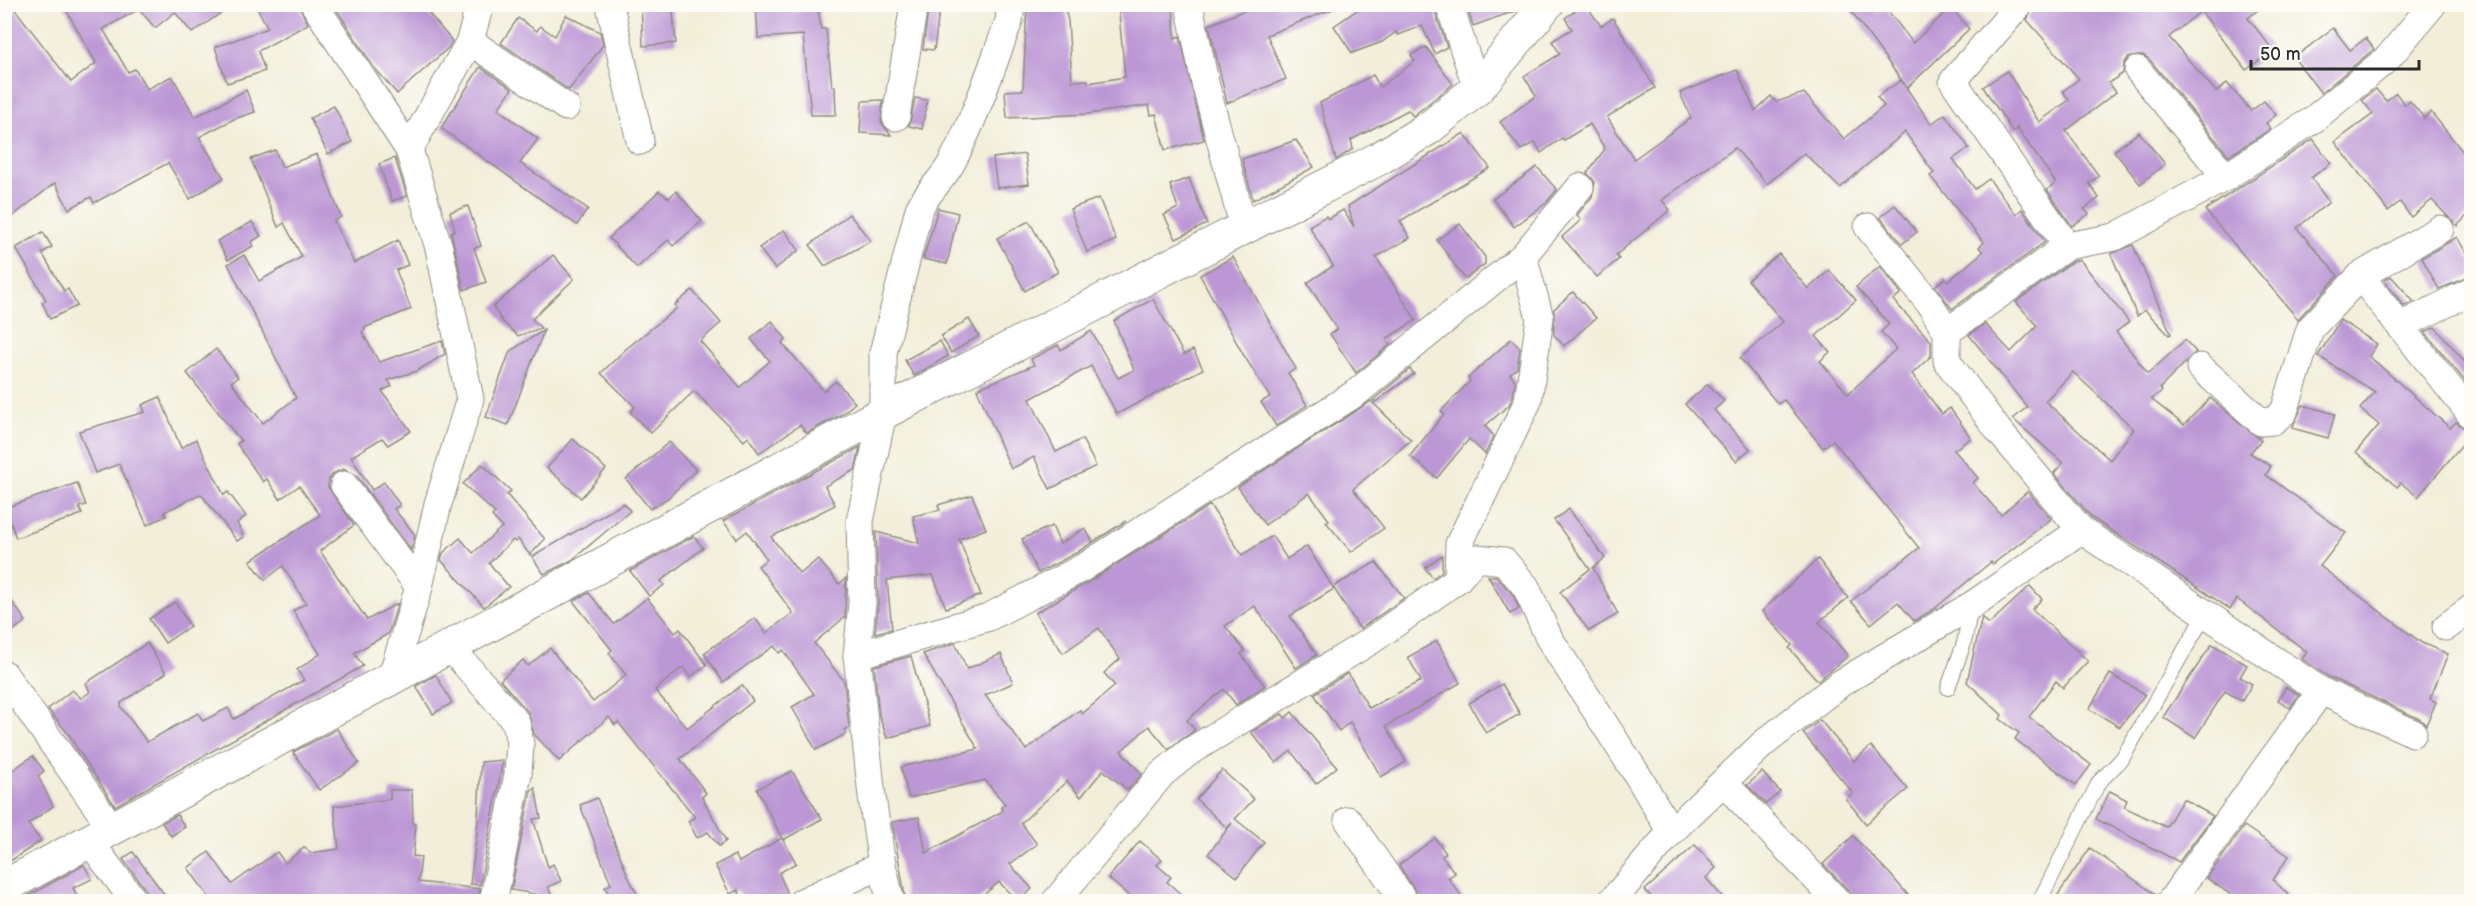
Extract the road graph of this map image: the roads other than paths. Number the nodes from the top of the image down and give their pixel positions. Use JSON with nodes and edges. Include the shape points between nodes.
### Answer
{"nodes":[{"id":1,"x":314,"y":4,"type":"edge"},
{"id":2,"x":480,"y":4,"type":"edge"},
{"id":3,"x":914,"y":4,"type":"edge"},
{"id":4,"x":1011,"y":4,"type":"edge"},
{"id":5,"x":1189,"y":4,"type":"edge"},
{"id":6,"x":1449,"y":4,"type":"edge"},
{"id":7,"x":1547,"y":4,"type":"edge"},
{"id":8,"x":2020,"y":4,"type":"edge"},
{"id":9,"x":2433,"y":4,"type":"edge"},
{"id":10,"x":607,"y":6,"type":"edge"},
{"id":11,"x":470,"y":41,"type":"junction"},
{"id":12,"x":2138,"y":70,"type":"dead end"},
{"id":13,"x":1477,"y":89,"type":"junction"},
{"id":14,"x":566,"y":107,"type":"dead end"},
{"id":15,"x":896,"y":117,"type":"dead end"},
{"id":16,"x":640,"y":141,"type":"dead end"},
{"id":17,"x":410,"y":150,"type":"junction"},
{"id":18,"x":2226,"y":177,"type":"junction"},
{"id":19,"x":1580,"y":187,"type":"dead end"},
{"id":20,"x":1868,"y":227,"type":"dead end"},
{"id":21,"x":1244,"y":229,"type":"junction"},
{"id":22,"x":2440,"y":229,"type":"dead end"},
{"id":23,"x":2067,"y":246,"type":"junction"},
{"id":24,"x":1523,"y":256,"type":"junction"},
{"id":25,"x":2360,"y":276,"type":"junction"},
{"id":26,"x":2472,"y":291,"type":"edge"},
{"id":27,"x":2400,"y":326,"type":"junction"},
{"id":28,"x":1947,"y":332,"type":"junction"},
{"id":29,"x":2200,"y":367,"type":"dead end"},
{"id":30,"x":883,"y":413,"type":"junction"},
{"id":31,"x":2472,"y":416,"type":"edge"},
{"id":32,"x":344,"y":485,"type":"dead end"},
{"id":33,"x":2081,"y":531,"type":"junction"},
{"id":34,"x":1458,"y":579,"type":"junction"},
{"id":35,"x":419,"y":587,"type":"junction"},
{"id":36,"x":1972,"y":605,"type":"junction"},
{"id":37,"x":2472,"y":608,"type":"edge"},
{"id":38,"x":2205,"y":616,"type":"junction"},
{"id":39,"x":2446,"y":627,"type":"dead end"},
{"id":40,"x":448,"y":645,"type":"junction"},
{"id":41,"x":857,"y":655,"type":"junction"},
{"id":42,"x":4,"y":674,"type":"edge"},
{"id":43,"x":392,"y":676,"type":"junction"},
{"id":44,"x":1948,"y":688,"type":"dead end"},
{"id":45,"x":2321,"y":691,"type":"junction"},
{"id":46,"x":2413,"y":733,"type":"dead end"},
{"id":47,"x":1724,"y":783,"type":"junction"},
{"id":48,"x":1348,"y":820,"type":"dead end"},
{"id":49,"x":1671,"y":832,"type":"junction"},
{"id":50,"x":102,"y":836,"type":"junction"},
{"id":51,"x":882,"y":865,"type":"junction"},
{"id":52,"x":4,"y":886,"type":"edge"},
{"id":53,"x":135,"y":902,"type":"edge"},
{"id":54,"x":493,"y":902,"type":"edge"},
{"id":55,"x":802,"y":902,"type":"edge"},
{"id":56,"x":891,"y":902,"type":"edge"},
{"id":57,"x":1055,"y":902,"type":"edge"},
{"id":58,"x":1405,"y":902,"type":"edge"},
{"id":59,"x":1611,"y":902,"type":"edge"},
{"id":60,"x":1838,"y":902,"type":"edge"},
{"id":61,"x":2039,"y":902,"type":"edge"},
{"id":62,"x":2170,"y":902,"type":"edge"}],
"edges":[{"from":1,"to":17,"type":"street"},
{"from":2,"to":11,"type":"street"},
{"from":3,"to":15,"type":"street"},
{"from":4,"to":30,"type":"street","via":[[1009,21],[966,132],[950,166],[927,192],[919,209],[883,353]]},
{"from":5,"to":21,"type":"street","via":[[1205,83]]},
{"from":6,"to":13,"type":"street"},
{"from":7,"to":13,"type":"main road"},
{"from":8,"to":23,"type":"street","via":[[1953,81]]},
{"from":9,"to":18,"type":"street","via":[[2388,58],[2314,120]]},
{"from":10,"to":16,"type":"street"},
{"from":11,"to":14,"type":"street"},
{"from":11,"to":17,"type":"street"},
{"from":12,"to":18,"type":"street"},
{"from":13,"to":21,"type":"main road","via":[[1429,128],[1378,159]]},
{"from":17,"to":35,"type":"street","via":[[439,248],[470,399],[438,504]]},
{"from":18,"to":23,"type":"street","via":[[2115,237]]},
{"from":19,"to":24,"type":"street"},
{"from":20,"to":28,"type":"street","via":[[1930,304]]},
{"from":21,"to":30,"type":"main road"},
{"from":22,"to":25,"type":"street"},
{"from":23,"to":28,"type":"street"},
{"from":24,"to":34,"type":"street","via":[[1540,318],[1528,401],[1459,544]]},
{"from":24,"to":41,"type":"street","via":[[1356,393],[1084,567],[989,617]]},
{"from":25,"to":27,"type":"street"},
{"from":25,"to":29,"type":"street","via":[[2310,329],[2284,412],[2273,421],[2261,422]]},
{"from":26,"to":27,"type":"street"},
{"from":27,"to":31,"type":"street"},
{"from":28,"to":33,"type":"street","via":[[1947,361]]},
{"from":30,"to":40,"type":"main road"},
{"from":30,"to":41,"type":"street","via":[[860,521],[862,603]]},
{"from":32,"to":35,"type":"street"},
{"from":33,"to":36,"type":"street"},
{"from":33,"to":38,"type":"street"},
{"from":34,"to":49,"type":"street","via":[[1477,558],[1504,561],[1526,587],[1549,638]]},
{"from":34,"to":57,"type":"street","via":[[1372,640],[1189,752],[1162,774]]},
{"from":35,"to":43,"type":"street"},
{"from":36,"to":44,"type":"lane"},
{"from":36,"to":47,"type":"street","via":[[1841,682],[1764,743]]},
{"from":37,"to":39,"type":"street"},
{"from":38,"to":45,"type":"street"},
{"from":38,"to":61,"type":"lane","via":[[2122,759],[2099,783]]},
{"from":40,"to":43,"type":"main road"},
{"from":40,"to":54,"type":"street","via":[[516,722],[520,744],[518,774]]},
{"from":41,"to":51,"type":"street"},
{"from":42,"to":50,"type":"street"},
{"from":43,"to":50,"type":"main road"},
{"from":45,"to":46,"type":"street"},
{"from":45,"to":62,"type":"street"},
{"from":47,"to":49,"type":"street"},
{"from":47,"to":60,"type":"street"},
{"from":48,"to":58,"type":"street"},
{"from":49,"to":59,"type":"street"},
{"from":50,"to":52,"type":"main road"},
{"from":50,"to":53,"type":"street"},
{"from":51,"to":55,"type":"street"},
{"from":51,"to":56,"type":"street"}]}
